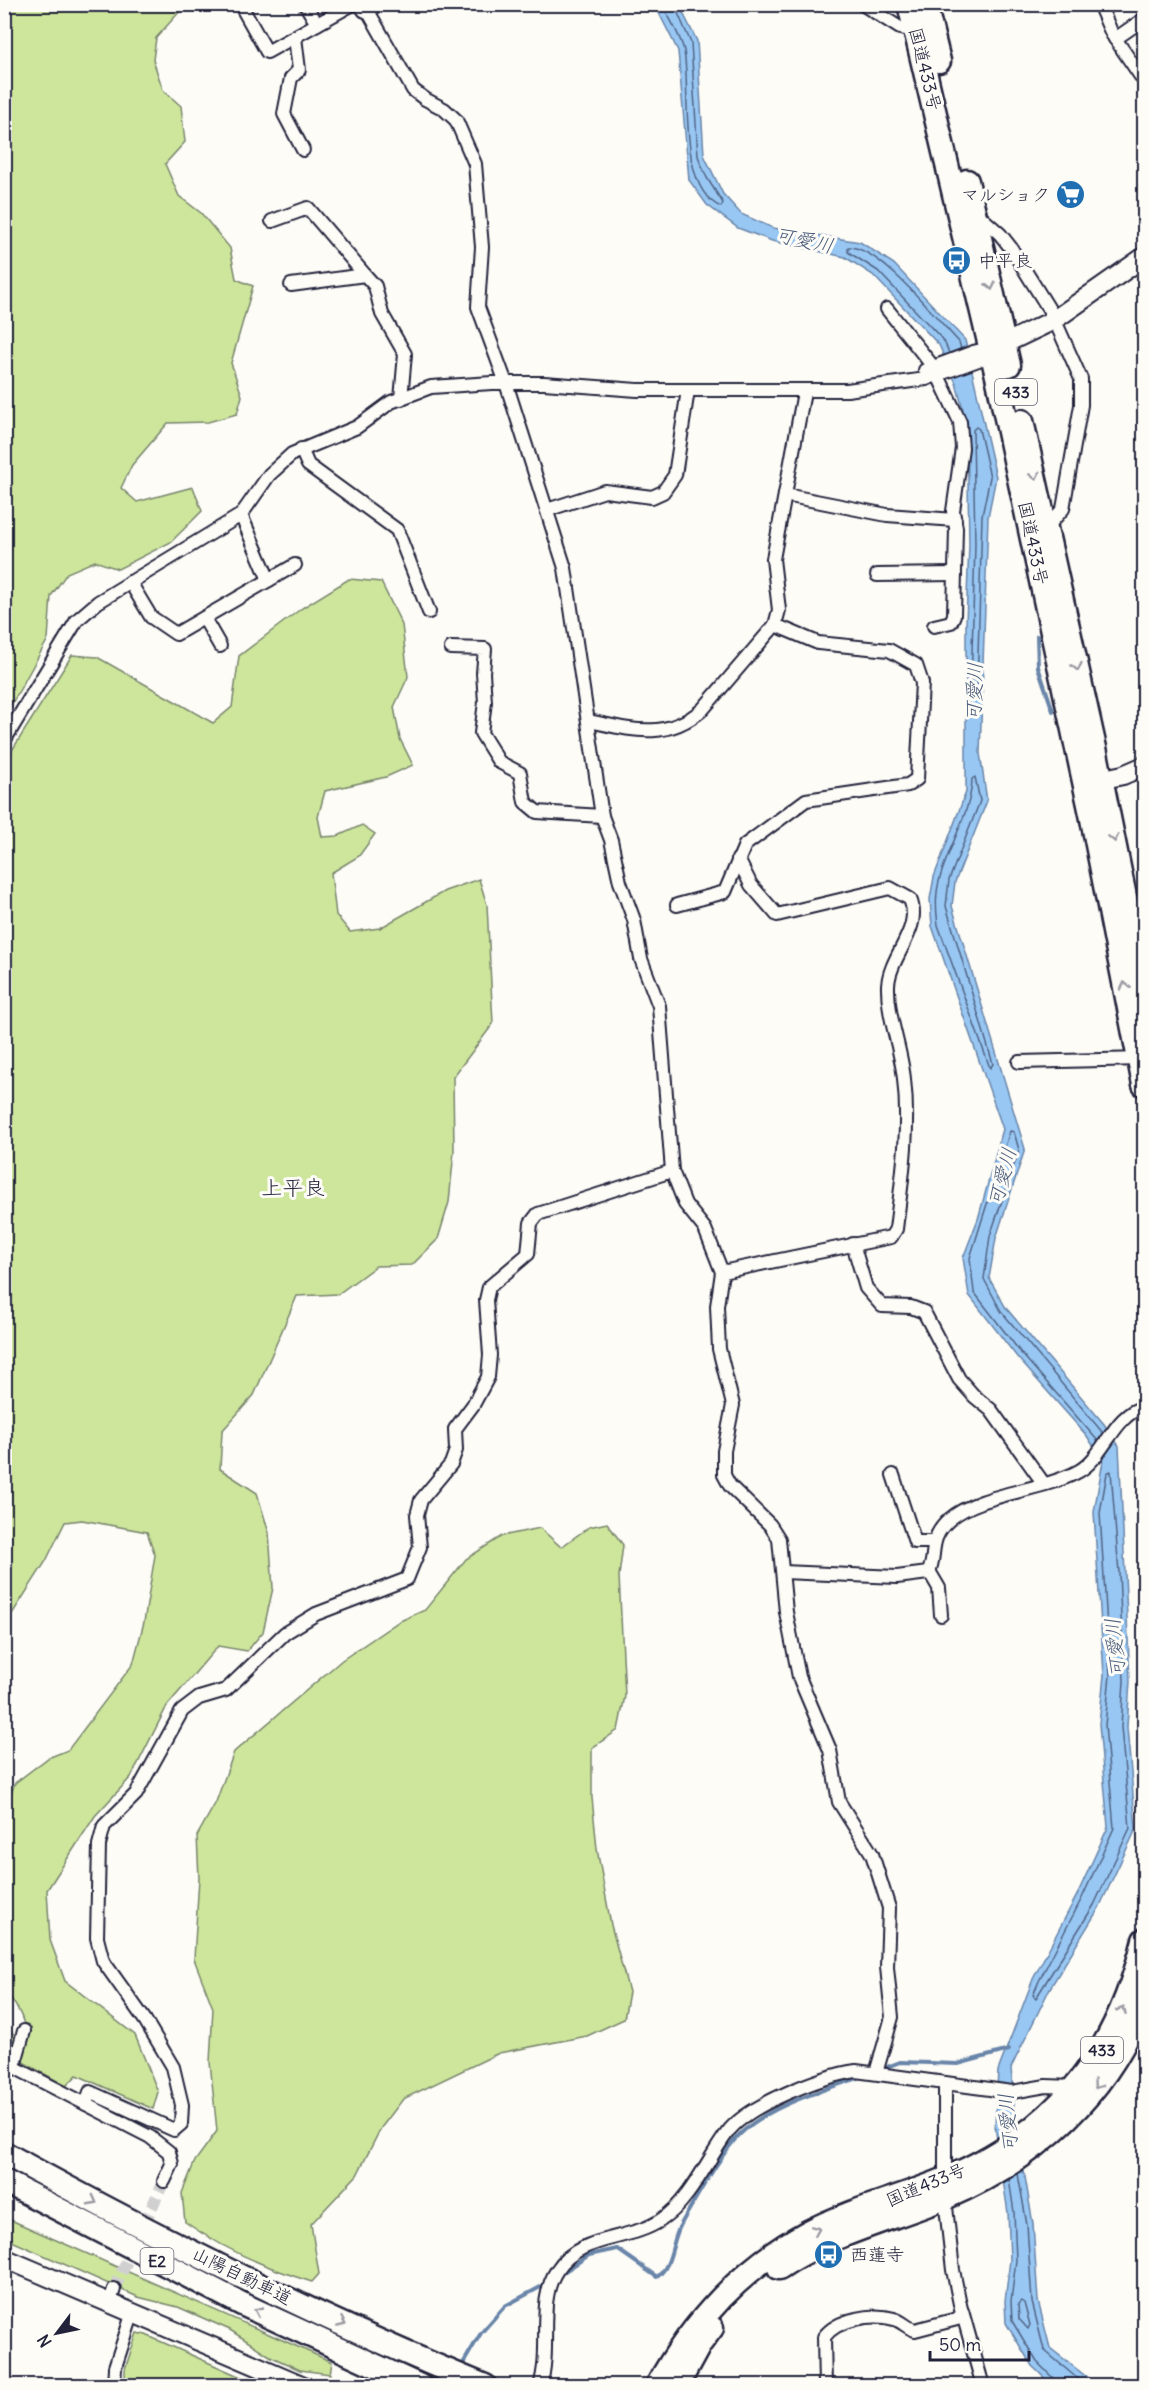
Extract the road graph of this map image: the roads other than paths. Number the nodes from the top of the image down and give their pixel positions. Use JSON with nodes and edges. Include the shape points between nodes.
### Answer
{"nodes":[{"id":1,"x":240,"y":4,"type":"edge"},
{"id":2,"x":305,"y":4,"type":"edge"},
{"id":3,"x":862,"y":4,"type":"edge"},
{"id":4,"x":909,"y":4,"type":"edge"},
{"id":5,"x":925,"y":4,"type":"edge"},
{"id":6,"x":1099,"y":4,"type":"edge"},
{"id":7,"x":364,"y":5,"type":"edge"},
{"id":8,"x":1144,"y":19,"type":"edge"},
{"id":9,"x":317,"y":24,"type":"junction"},
{"id":10,"x":924,"y":32,"type":"junction"},
{"id":11,"x":295,"y":37,"type":"junction"},
{"id":12,"x":1115,"y":39,"type":"junction"},
{"id":13,"x":1144,"y":81,"type":"edge"},
{"id":14,"x":303,"y":150,"type":"dead end"},
{"id":15,"x":974,"y":212,"type":"junction"},
{"id":16,"x":272,"y":221,"type":"dead end"},
{"id":17,"x":1144,"y":257,"type":"edge"},
{"id":18,"x":365,"y":275,"type":"junction"},
{"id":19,"x":291,"y":285,"type":"dead end"},
{"id":20,"x":888,"y":309,"type":"dead end"},
{"id":21,"x":1054,"y":320,"type":"junction"},
{"id":22,"x":986,"y":351,"type":"junction"},
{"id":23,"x":939,"y":369,"type":"junction"},
{"id":24,"x":506,"y":383,"type":"junction"},
{"id":25,"x":688,"y":390,"type":"junction"},
{"id":26,"x":804,"y":392,"type":"junction"},
{"id":27,"x":401,"y":399,"type":"junction"},
{"id":28,"x":301,"y":449,"type":"junction"},
{"id":29,"x":785,"y":495,"type":"junction"},
{"id":30,"x":547,"y":510,"type":"junction"},
{"id":31,"x":241,"y":515,"type":"junction"},
{"id":32,"x":955,"y":520,"type":"junction"},
{"id":33,"x":1046,"y":528,"type":"junction"},
{"id":34,"x":295,"y":565,"type":"dead end"},
{"id":35,"x":955,"y":574,"type":"junction"},
{"id":36,"x":877,"y":575,"type":"dead end"},
{"id":37,"x":269,"y":580,"type":"junction"},
{"id":38,"x":130,"y":582,"type":"junction"},
{"id":39,"x":429,"y":612,"type":"dead end"},
{"id":40,"x":204,"y":618,"type":"junction"},
{"id":41,"x":775,"y":626,"type":"junction"},
{"id":42,"x":934,"y":626,"type":"dead end"},
{"id":43,"x":220,"y":646,"type":"dead end"},
{"id":44,"x":451,"y":648,"type":"dead end"},
{"id":45,"x":589,"y":721,"type":"junction"},
{"id":46,"x":4,"y":741,"type":"edge"},
{"id":47,"x":1144,"y":766,"type":"edge"},
{"id":48,"x":1093,"y":782,"type":"junction"},
{"id":49,"x":602,"y":816,"type":"junction"},
{"id":50,"x":738,"y":859,"type":"junction"},
{"id":51,"x":677,"y":905,"type":"dead end"},
{"id":52,"x":1144,"y":991,"type":"edge"},
{"id":53,"x":1142,"y":1059,"type":"edge"},
{"id":54,"x":1019,"y":1062,"type":"dead end"},
{"id":55,"x":1144,"y":1085,"type":"edge"},
{"id":56,"x":672,"y":1171,"type":"junction"},
{"id":57,"x":852,"y":1244,"type":"junction"},
{"id":58,"x":722,"y":1272,"type":"junction"},
{"id":59,"x":1144,"y":1407,"type":"edge"},
{"id":60,"x":893,"y":1474,"type":"dead end"},
{"id":61,"x":1044,"y":1484,"type":"junction"},
{"id":62,"x":934,"y":1542,"type":"junction"},
{"id":63,"x":929,"y":1571,"type":"junction"},
{"id":64,"x":783,"y":1572,"type":"junction"},
{"id":65,"x":942,"y":1615,"type":"dead end"},
{"id":66,"x":1144,"y":1940,"type":"edge"},
{"id":67,"x":1144,"y":1998,"type":"edge"},
{"id":68,"x":24,"y":2031,"type":"dead end"},
{"id":69,"x":9,"y":2064,"type":"edge"},
{"id":70,"x":876,"y":2073,"type":"junction"},
{"id":71,"x":945,"y":2083,"type":"junction"},
{"id":72,"x":1075,"y":2087,"type":"junction"},
{"id":73,"x":86,"y":2104,"type":"junction"},
{"id":74,"x":1024,"y":2144,"type":"junction"},
{"id":75,"x":4,"y":2151,"type":"edge"},
{"id":76,"x":4,"y":2181,"type":"edge"},
{"id":77,"x":164,"y":2181,"type":"tunnel mouth"},
{"id":78,"x":945,"y":2188,"type":"junction"},
{"id":79,"x":4,"y":2195,"type":"edge"},
{"id":80,"x":4,"y":2258,"type":"edge"},
{"id":81,"x":171,"y":2268,"type":"junction"},
{"id":82,"x":962,"y":2311,"type":"junction"},
{"id":83,"x":132,"y":2314,"type":"junction"},
{"id":84,"x":114,"y":2385,"type":"edge"},
{"id":85,"x":304,"y":2385,"type":"edge"},
{"id":86,"x":420,"y":2385,"type":"edge"},
{"id":87,"x":485,"y":2385,"type":"edge"},
{"id":88,"x":540,"y":2385,"type":"edge"},
{"id":89,"x":657,"y":2385,"type":"edge"},
{"id":90,"x":677,"y":2385,"type":"edge"},
{"id":91,"x":825,"y":2385,"type":"edge"},
{"id":92,"x":983,"y":2385,"type":"edge"}],
"edges":[{"from":1,"to":11,"type":"street","via":[[267,52]]},
{"from":2,"to":9,"type":"street"},
{"from":3,"to":10,"type":"street","via":[[900,28]]},
{"from":4,"to":10,"type":"highway","name":"国道433号","number":"433"},
{"from":5,"to":10,"type":"highway","name":"国道433号","number":"433"},
{"from":6,"to":12,"type":"street"},
{"from":7,"to":9,"type":"street"},
{"from":7,"to":24,"type":"street","via":[[413,90],[456,120],[475,164],[482,247],[478,307]]},
{"from":8,"to":12,"type":"street"},
{"from":9,"to":11,"type":"street"},
{"from":10,"to":15,"type":"highway","name":"国道433号","number":"433"},
{"from":10,"to":22,"type":"highway","name":"国道433号","number":"433"},
{"from":11,"to":14,"type":"street","via":[[299,70],[291,78],[284,114]]},
{"from":12,"to":13,"type":"street"},
{"from":15,"to":21,"type":"street","via":[[1006,240]]},
{"from":15,"to":22,"type":"highway","name":"国道433号","number":"433","one_way":true},
{"from":16,"to":18,"type":"street","via":[[308,208]]},
{"from":17,"to":21,"type":"street"},
{"from":18,"to":19,"type":"street"},
{"from":18,"to":27,"type":"street","via":[[375,286],[382,314],[405,354]]},
{"from":20,"to":23,"type":"street"},
{"from":21,"to":22,"type":"street"},
{"from":21,"to":33,"type":"street","via":[[1078,367],[1082,392],[1063,511]]},
{"from":22,"to":23,"type":"street"},
{"from":22,"to":33,"type":"highway","name":"国道433号","number":"433","one_way":true},
{"from":22,"to":48,"type":"highway","name":"国道433号","number":"433"},
{"from":23,"to":26,"type":"street","via":[[903,383]]},
{"from":23,"to":32,"type":"street","via":[[962,435],[952,511]]},
{"from":24,"to":25,"type":"street"},
{"from":24,"to":27,"type":"street","via":[[434,387]]},
{"from":24,"to":30,"type":"street"},
{"from":25,"to":26,"type":"street"},
{"from":25,"to":30,"type":"street","via":[[675,475],[663,492],[652,497],[605,491]]},
{"from":26,"to":29,"type":"street"},
{"from":27,"to":28,"type":"street","via":[[357,427]]},
{"from":28,"to":31,"type":"street","via":[[269,475]]},
{"from":28,"to":39,"type":"street","via":[[308,465],[397,530]]},
{"from":29,"to":32,"type":"street","via":[[887,515]]},
{"from":29,"to":41,"type":"street","via":[[773,559],[779,610]]},
{"from":30,"to":45,"type":"street","via":[[566,568]]},
{"from":31,"to":37,"type":"street"},
{"from":31,"to":38,"type":"street"},
{"from":32,"to":35,"type":"street"},
{"from":33,"to":48,"type":"highway","name":"国道433号","number":"433","one_way":true},
{"from":34,"to":37,"type":"street"},
{"from":35,"to":36,"type":"street"},
{"from":35,"to":42,"type":"street","via":[[954,619]]},
{"from":37,"to":40,"type":"street"},
{"from":38,"to":40,"type":"street","via":[[151,617],[176,634]]},
{"from":38,"to":46,"type":"street","via":[[77,620]]},
{"from":40,"to":43,"type":"street"},
{"from":41,"to":45,"type":"street","via":[[690,720],[658,732]]},
{"from":41,"to":50,"type":"street","via":[[818,643],[889,650],[916,665],[922,683],[919,774],[908,785],[806,800],[748,842]]},
{"from":44,"to":49,"type":"street","via":[[485,649],[481,733],[499,762],[520,773],[525,802],[537,812]]},
{"from":45,"to":49,"type":"street"},
{"from":47,"to":48,"type":"street"},
{"from":48,"to":52,"type":"highway","name":"国道433号","number":"433","one_way":true},
{"from":53,"to":48,"type":"highway","name":"国道433号","number":"433","one_way":true},
{"from":49,"to":56,"type":"street","via":[[634,920],[641,959],[659,1006]]},
{"from":50,"to":51,"type":"street","via":[[725,892]]},
{"from":50,"to":57,"type":"street","via":[[751,885],[777,915],[891,888],[912,901],[912,924],[889,981],[907,1102],[896,1229],[887,1238]]},
{"from":53,"to":54,"type":"street"},
{"from":53,"to":55,"type":"highway","name":"国道433号","number":"433"},
{"from":56,"to":58,"type":"street","via":[[685,1204],[705,1229]]},
{"from":56,"to":73,"type":"street","via":[[538,1214],[531,1223],[528,1254],[489,1287],[488,1377],[455,1429],[452,1464],[421,1500],[417,1515],[420,1547],[407,1579],[316,1614],[285,1633],[226,1690],[199,1698],[182,1711],[136,1794],[104,1826],[99,1845],[97,1938],[103,1961],[173,2067],[182,2105],[181,2124],[174,2130],[90,2092]]},
{"from":57,"to":58,"type":"street"},
{"from":57,"to":61,"type":"street","via":[[867,1290],[882,1305],[924,1312],[959,1379],[991,1410]]},
{"from":58,"to":64,"type":"street","via":[[717,1306],[719,1349],[734,1405],[724,1451],[724,1475],[779,1539]]},
{"from":59,"to":61,"type":"street","via":[[1131,1413],[1079,1471]]},
{"from":60,"to":62,"type":"street","via":[[915,1542]]},
{"from":61,"to":62,"type":"street","via":[[960,1512],[944,1525]]},
{"from":62,"to":63,"type":"street"},
{"from":63,"to":64,"type":"street","via":[[897,1576]]},
{"from":63,"to":65,"type":"street","via":[[939,1588]]},
{"from":64,"to":70,"type":"street","via":[[786,1612],[800,1677],[830,1750],[839,1802],[872,1854],[889,1908],[887,1967],[891,2017]]},
{"from":72,"to":66,"type":"highway","name":"国道433号","number":"433","one_way":true,"via":[[1108,2042],[1130,1992]]},
{"from":67,"to":74,"type":"highway","name":"国道433号","number":"433","one_way":true,"via":[[1128,2034],[1092,2093],[1058,2130]]},
{"from":68,"to":69,"type":"street"},
{"from":69,"to":73,"type":"street"},
{"from":70,"to":71,"type":"street"},
{"from":70,"to":88,"type":"street","via":[[839,2074],[745,2114],[663,2219],[639,2231],[582,2247],[565,2260],[552,2278],[546,2299],[547,2354]]},
{"from":71,"to":72,"type":"street","via":[[1015,2092],[1046,2086]]},
{"from":71,"to":78,"type":"street"},
{"from":72,"to":74,"type":"highway","name":"国道433号","number":"433"},
{"from":73,"to":77,"type":"street","via":[[150,2137],[169,2152],[172,2164]]},
{"from":74,"to":78,"type":"highway","name":"国道433号","number":"433"},
{"from":75,"to":87,"type":"highway","name":"山陽自動車道","number":"E2","one_way":true,"via":[[289,2299]]},
{"from":76,"to":81,"type":"highway","name":"山陽自動車道","number":"E2"},
{"from":78,"to":82,"type":"street","via":[[953,2271]]},
{"from":89,"to":78,"type":"highway","name":"国道433号","number":"433","one_way":true,"via":[[687,2335],[710,2308],[774,2255],[808,2232]]},
{"from":78,"to":90,"type":"highway","name":"国道433号","number":"433","via":[[816,2247],[768,2276],[719,2320]]},
{"from":79,"to":81,"type":"highway"},
{"from":80,"to":83,"type":"street","via":[[112,2297]]},
{"from":86,"to":81,"type":"highway","name":"山陽自動車道","number":"E2","one_way":true},
{"from":82,"to":91,"type":"street","via":[[957,2319],[919,2330],[894,2319],[869,2317],[829,2330],[823,2346]]},
{"from":82,"to":92,"type":"street"},
{"from":83,"to":84,"type":"street","via":[[115,2367]]},
{"from":83,"to":85,"type":"street"}]}
